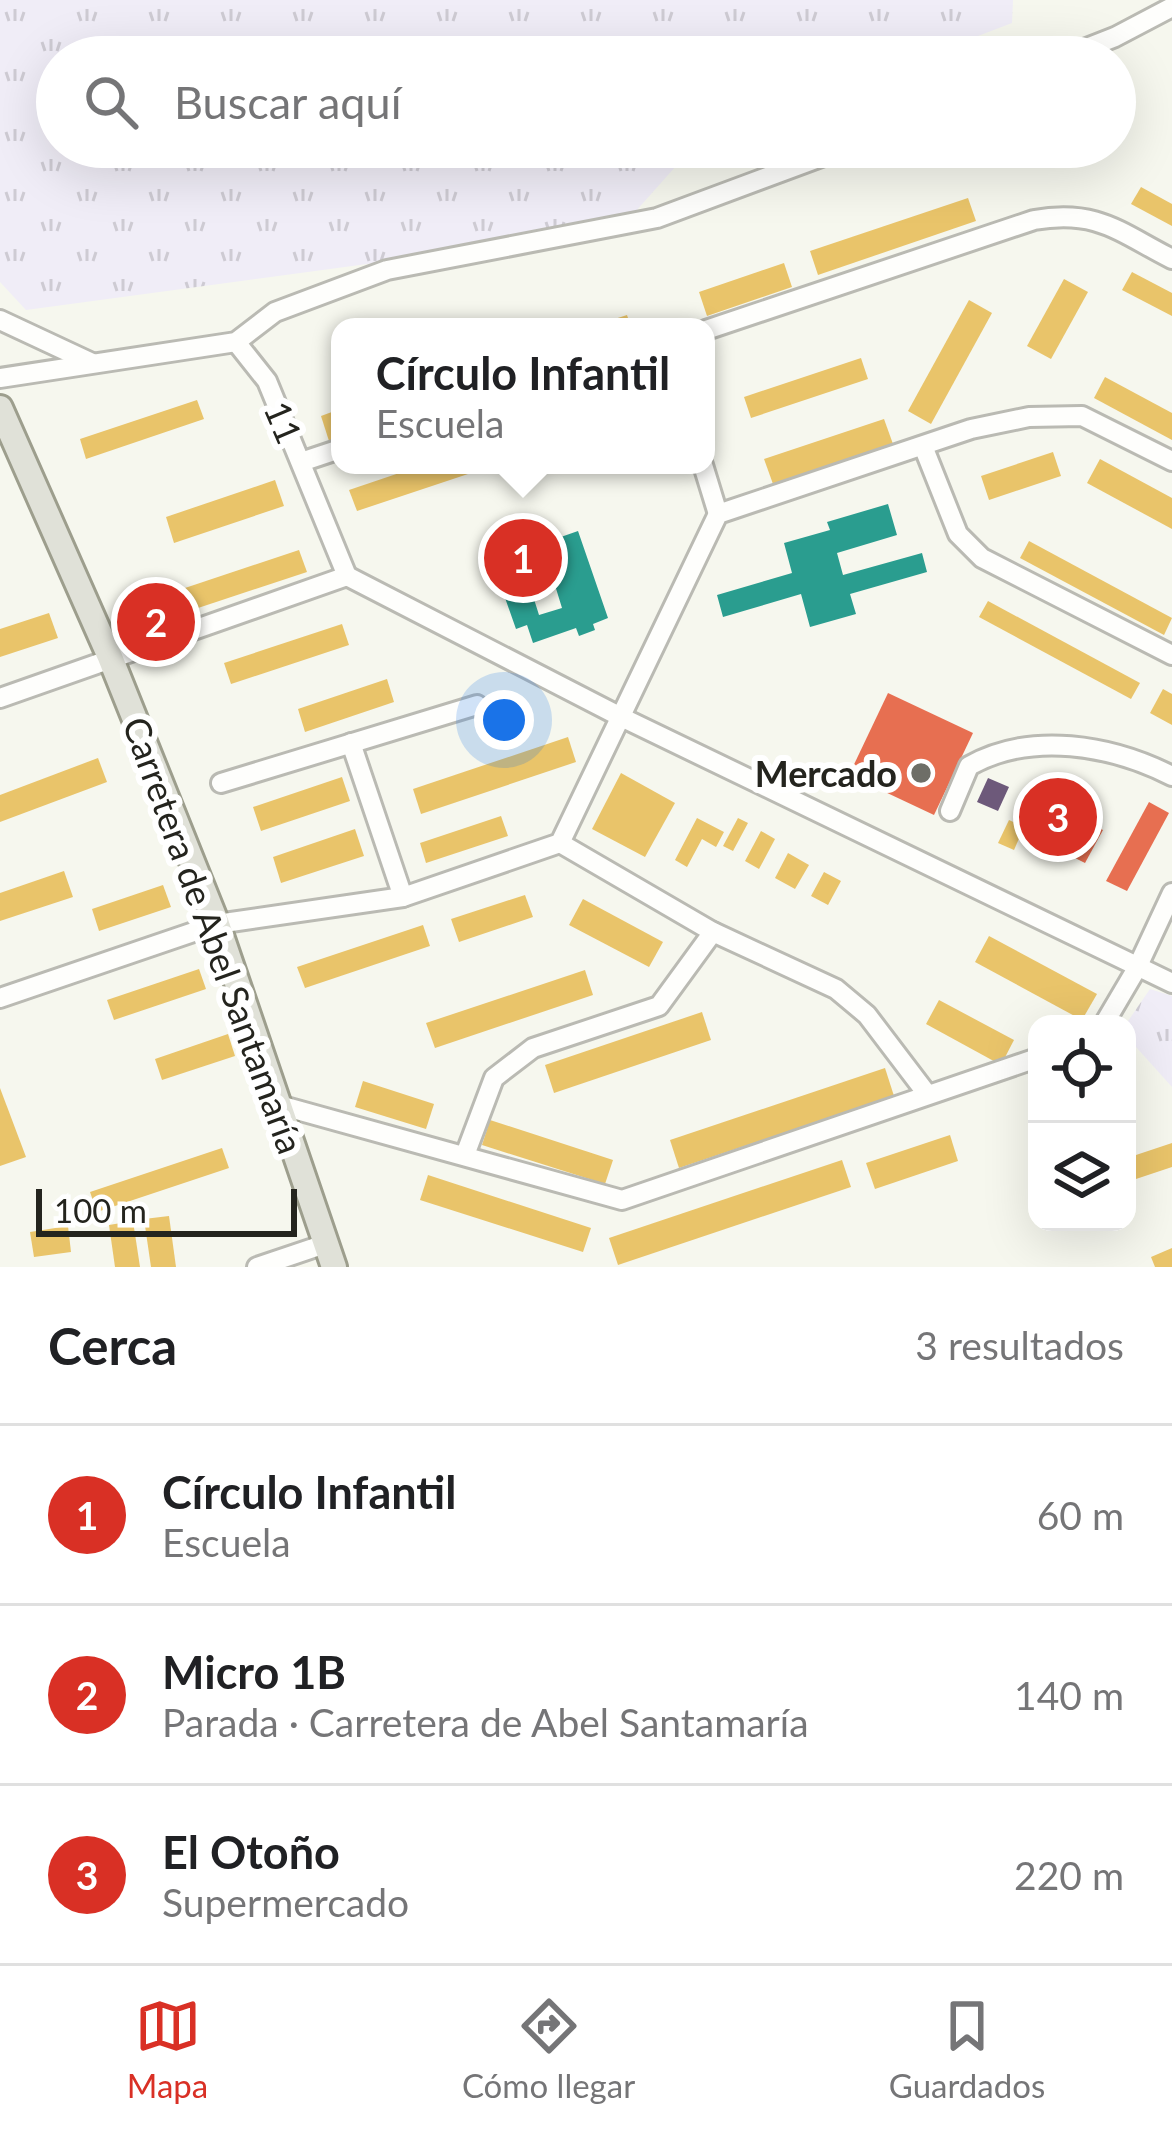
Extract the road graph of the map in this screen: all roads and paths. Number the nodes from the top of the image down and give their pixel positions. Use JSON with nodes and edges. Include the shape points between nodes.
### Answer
{"nodes":[{"id":1,"x":1172,"y":7,"type":"edge"},
{"id":2,"x":1117,"y":36,"type":"edge"},
{"id":3,"x":792,"y":168,"type":"edge"},
{"id":4,"x":1172,"y":259,"type":"edge"},
{"id":5,"x":0,"y":320,"type":"edge"},
{"id":6,"x":715,"y":327,"type":"edge"},
{"id":7,"x":236,"y":342,"type":"junction"},
{"id":8,"x":92,"y":363,"type":"junction"},
{"id":9,"x":0,"y":378,"type":"edge"},
{"id":10,"x":0,"y":407,"type":"edge"},
{"id":11,"x":923,"y":446,"type":"junction"},
{"id":12,"x":331,"y":452,"type":"edge"},
{"id":13,"x":1172,"y":460,"type":"edge"},
{"id":14,"x":301,"y":461,"type":"junction"},
{"id":15,"x":706,"y":474,"type":"edge"},
{"id":16,"x":718,"y":514,"type":"junction"},
{"id":17,"x":347,"y":576,"type":"junction"},
{"id":18,"x":1172,"y":655,"type":"edge"},
{"id":19,"x":110,"y":657,"type":"junction"},
{"id":20,"x":0,"y":698,"type":"edge"},
{"id":21,"x":476,"y":705,"type":"dead end"},
{"id":22,"x":620,"y":716,"type":"junction"},
{"id":23,"x":351,"y":743,"type":"junction"},
{"id":24,"x":1172,"y":776,"type":"edge"},
{"id":25,"x":221,"y":783,"type":"dead end"},
{"id":26,"x":950,"y":811,"type":"dead end"},
{"id":27,"x":560,"y":843,"type":"junction"},
{"id":28,"x":1172,"y":893,"type":"edge"},
{"id":29,"x":403,"y":897,"type":"junction"},
{"id":30,"x":217,"y":924,"type":"junction"},
{"id":31,"x":713,"y":932,"type":"junction"},
{"id":32,"x":1138,"y":968,"type":"junction"},
{"id":33,"x":1172,"y":983,"type":"edge"},
{"id":34,"x":0,"y":998,"type":"edge"},
{"id":35,"x":1109,"y":1015,"type":"edge"},
{"id":36,"x":1028,"y":1061,"type":"edge"},
{"id":37,"x":926,"y":1094,"type":"junction"},
{"id":38,"x":279,"y":1105,"type":"junction"},
{"id":39,"x":465,"y":1155,"type":"junction"},
{"id":40,"x":330,"y":1255,"type":"edge"},
{"id":41,"x":257,"y":1267,"type":"edge"}],
"edges":[{"from":1,"to":2,"type":"street"},
{"from":3,"to":7,"type":"street","via":[[657,218],[387,270],[275,312]]},
{"from":4,"to":6,"type":"street","via":[[1102,220],[1061,215]]},
{"from":5,"to":8,"type":"street"},
{"from":7,"to":8,"type":"street"},
{"from":7,"to":14,"type":"street","name":"11","via":[[267,381]]},
{"from":8,"to":9,"type":"street"},
{"from":10,"to":19,"type":"main road","name":"Carretera de Abel Santamaría"},
{"from":11,"to":13,"type":"street","via":[[1029,417],[1082,416]]},
{"from":11,"to":16,"type":"street"},
{"from":11,"to":18,"type":"street","via":[[958,534],[982,558]]},
{"from":12,"to":14,"type":"street"},
{"from":14,"to":17,"type":"street","name":"11"},
{"from":15,"to":16,"type":"street"},
{"from":16,"to":22,"type":"street"},
{"from":17,"to":19,"type":"street"},
{"from":17,"to":22,"type":"street"},
{"from":19,"to":20,"type":"street"},
{"from":19,"to":30,"type":"main road","name":"Carretera de Abel Santamaría"},
{"from":21,"to":23,"type":"street"},
{"from":22,"to":27,"type":"street"},
{"from":22,"to":32,"type":"street"},
{"from":23,"to":25,"type":"street"},
{"from":23,"to":29,"type":"street"},
{"from":24,"to":26,"type":"street","via":[[1108,751],[1010,748],[969,766]]},
{"from":27,"to":29,"type":"street"},
{"from":27,"to":31,"type":"street"},
{"from":28,"to":32,"type":"street"},
{"from":29,"to":30,"type":"street"},
{"from":30,"to":34,"type":"street"},
{"from":30,"to":38,"type":"main road","name":"Carretera de Abel Santamaría"},
{"from":31,"to":37,"type":"street","via":[[836,988],[867,1015]]},
{"from":31,"to":39,"type":"street","via":[[658,1006],[533,1048],[494,1078]]},
{"from":32,"to":33,"type":"street"},
{"from":32,"to":35,"type":"street"},
{"from":36,"to":37,"type":"street"},
{"from":37,"to":39,"type":"street","via":[[622,1200]]},
{"from":38,"to":39,"type":"street"},
{"from":38,"to":40,"type":"main road","name":"Carretera de Abel Santamaría"},
{"from":40,"to":41,"type":"street"}]}
